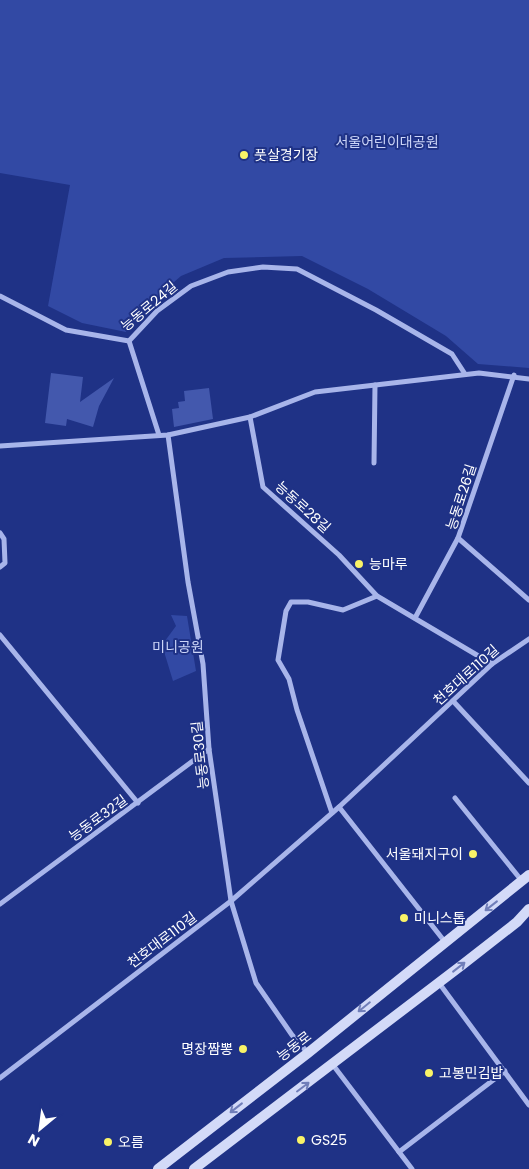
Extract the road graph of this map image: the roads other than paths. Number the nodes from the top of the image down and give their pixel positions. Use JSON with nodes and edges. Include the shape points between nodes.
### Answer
{"nodes":[{"id":1,"x":0,"y":296,"type":"edge"},
{"id":2,"x":129,"y":341,"type":"junction"},
{"id":3,"x":465,"y":374,"type":"junction"},
{"id":4,"x":514,"y":375,"type":"junction"},
{"id":5,"x":529,"y":379,"type":"edge"},
{"id":6,"x":375,"y":385,"type":"junction"},
{"id":7,"x":250,"y":417,"type":"junction"},
{"id":8,"x":159,"y":435,"type":"junction"},
{"id":9,"x":168,"y":435,"type":"junction"},
{"id":10,"x":0,"y":446,"type":"edge"},
{"id":11,"x":374,"y":463,"type":"dead end"},
{"id":12,"x":0,"y":533,"type":"edge"},
{"id":13,"x":458,"y":538,"type":"junction"},
{"id":14,"x":0,"y":567,"type":"edge"},
{"id":15,"x":377,"y":596,"type":"junction"},
{"id":16,"x":529,"y":600,"type":"edge"},
{"id":17,"x":415,"y":618,"type":"junction"},
{"id":18,"x":0,"y":635,"type":"edge"},
{"id":19,"x":529,"y":639,"type":"edge"},
{"id":20,"x":492,"y":664,"type":"junction"},
{"id":21,"x":453,"y":702,"type":"junction"},
{"id":22,"x":209,"y":749,"type":"junction"},
{"id":23,"x":529,"y":783,"type":"edge"},
{"id":24,"x":455,"y":798,"type":"dead end"},
{"id":25,"x":138,"y":803,"type":"junction"},
{"id":26,"x":339,"y":807,"type":"junction"},
{"id":27,"x":332,"y":813,"type":"junction"},
{"id":28,"x":525,"y":878,"type":"edge"},
{"id":29,"x":230,"y":901,"type":"junction"},
{"id":30,"x":0,"y":904,"type":"edge"},
{"id":31,"x":529,"y":909,"type":"edge"},
{"id":32,"x":445,"y":942,"type":"junction"},
{"id":33,"x":438,"y":983,"type":"junction"},
{"id":34,"x":308,"y":1053,"type":"junction"},
{"id":35,"x":333,"y":1064,"type":"junction"},
{"id":36,"x":504,"y":1071,"type":"junction"},
{"id":37,"x":0,"y":1078,"type":"edge"},
{"id":38,"x":529,"y":1105,"type":"edge"},
{"id":39,"x":399,"y":1152,"type":"junction"},
{"id":40,"x":158,"y":1169,"type":"edge"},
{"id":41,"x":194,"y":1169,"type":"edge"},
{"id":42,"x":412,"y":1169,"type":"edge"}],
"edges":[{"from":1,"to":2,"type":"street","name":"능동로24길","via":[[66,330]]},
{"from":2,"to":3,"type":"street","name":"능동로24길","via":[[157,311],[191,286],[228,272],[263,267],[296,269],[452,354]]},
{"from":2,"to":8,"type":"street"},
{"from":3,"to":4,"type":"street"},
{"from":3,"to":6,"type":"street"},
{"from":4,"to":5,"type":"street"},
{"from":4,"to":13,"type":"street","name":"능동로26길"},
{"from":6,"to":7,"type":"street","via":[[315,392]]},
{"from":6,"to":11,"type":"street"},
{"from":7,"to":9,"type":"street"},
{"from":7,"to":15,"type":"street","name":"능동로28길","via":[[263,487],[339,555]]},
{"from":8,"to":9,"type":"street"},
{"from":8,"to":10,"type":"street"},
{"from":9,"to":22,"type":"street","name":"능동로30길","via":[[203,664]]},
{"from":12,"to":14,"type":"street","via":[[4,539],[5,563]]},
{"from":13,"to":16,"type":"street","name":"능동로26길"},
{"from":13,"to":17,"type":"street"},
{"from":15,"to":17,"type":"street","name":"능동로28길"},
{"from":15,"to":27,"type":"street","via":[[343,610],[308,602],[291,602],[286,611],[278,660],[289,679]]},
{"from":17,"to":20,"type":"street","name":"능동로28길"},
{"from":18,"to":25,"type":"street"},
{"from":19,"to":20,"type":"street","name":"천호대로110길"},
{"from":20,"to":21,"type":"street","name":"천호대로110길"},
{"from":21,"to":23,"type":"street"},
{"from":21,"to":26,"type":"street","name":"천호대로110길"},
{"from":22,"to":25,"type":"street","name":"능동로32길"},
{"from":22,"to":29,"type":"street","name":"능동로30길"},
{"from":24,"to":28,"type":"street","name":"능동로"},
{"from":25,"to":30,"type":"street","name":"능동로32길"},
{"from":26,"to":27,"type":"street","name":"천호대로110길"},
{"from":26,"to":32,"type":"street"},
{"from":27,"to":29,"type":"street","name":"천호대로110길"},
{"from":28,"to":32,"type":"main road","name":"능동로","one_way":true},
{"from":29,"to":34,"type":"street","name":"능동로30길","via":[[256,983]]},
{"from":29,"to":37,"type":"street","name":"천호대로110길"},
{"from":33,"to":31,"type":"main road","one_way":true,"via":[[517,922]]},
{"from":32,"to":34,"type":"main road","name":"능동로","one_way":true},
{"from":33,"to":35,"type":"main road"},
{"from":33,"to":36,"type":"street"},
{"from":34,"to":40,"type":"main road","name":"능동로","one_way":true},
{"from":35,"to":39,"type":"street"},
{"from":41,"to":35,"type":"main road","one_way":true},
{"from":36,"to":38,"type":"street"},
{"from":36,"to":39,"type":"street"},
{"from":39,"to":42,"type":"street"}]}
